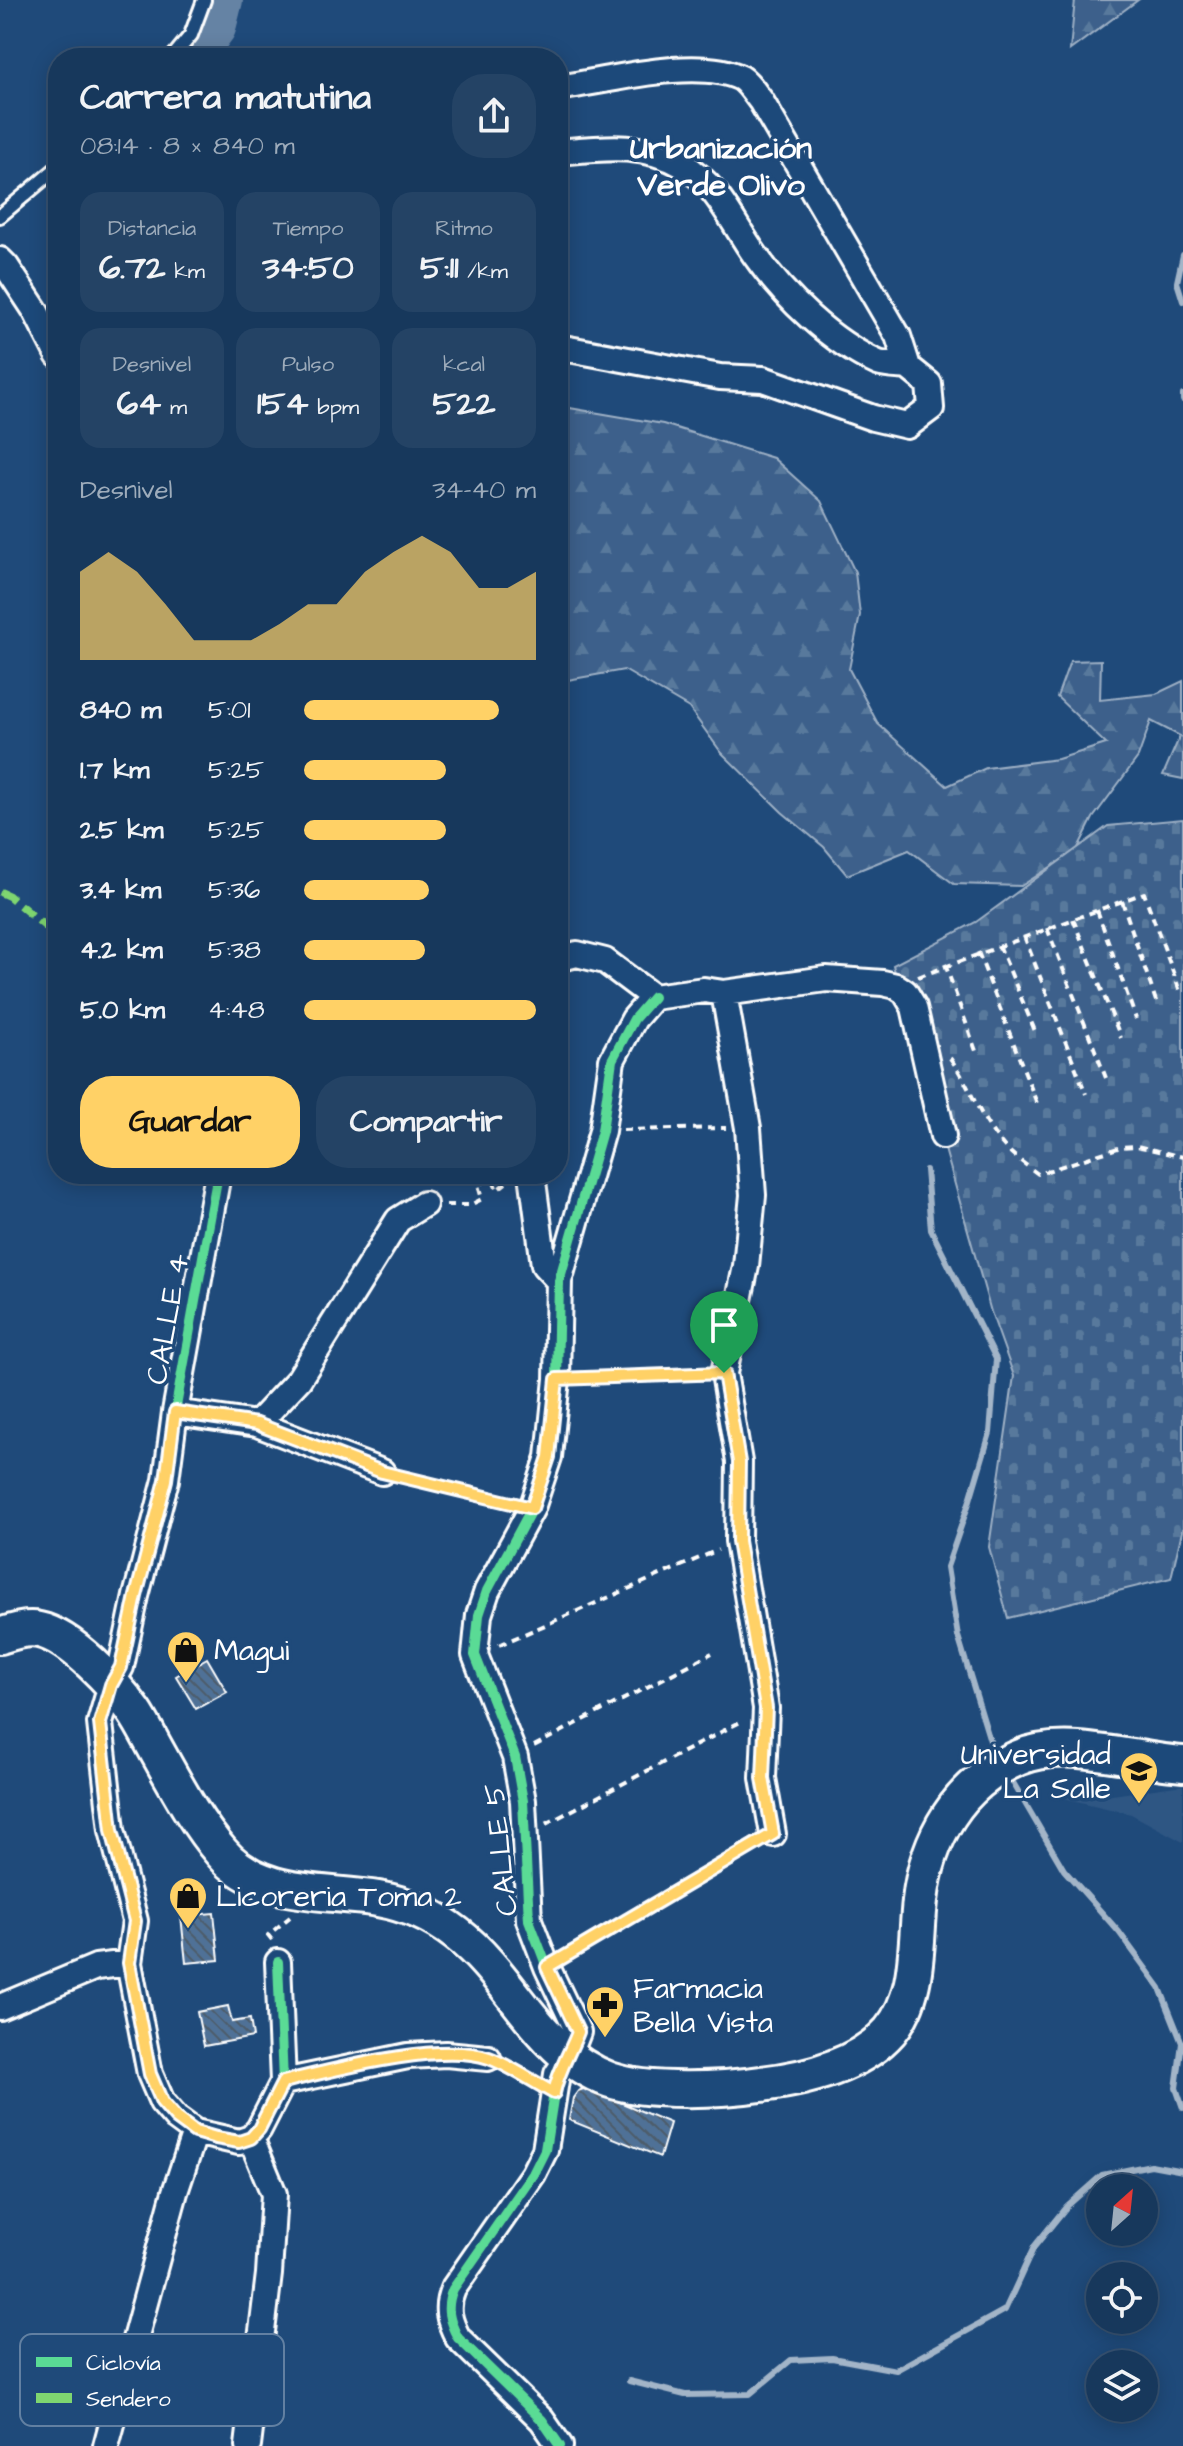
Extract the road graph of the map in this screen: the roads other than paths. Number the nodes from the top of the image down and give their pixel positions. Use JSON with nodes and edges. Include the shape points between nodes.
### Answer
{"nodes":[{"id":1,"x":204,"y":0,"type":"edge"},
{"id":2,"x":180,"y":48,"type":"edge"},
{"id":3,"x":568,"y":86,"type":"edge"},
{"id":4,"x":568,"y":151,"type":"edge"},
{"id":5,"x":48,"y":175,"type":"edge"},
{"id":6,"x":0,"y":216,"type":"edge"},
{"id":7,"x":0,"y":260,"type":"edge"},
{"id":8,"x":48,"y":335,"type":"edge"},
{"id":9,"x":568,"y":349,"type":"edge"},
{"id":10,"x":908,"y":367,"type":"junction"},
{"id":11,"x":568,"y":956,"type":"edge"},
{"id":12,"x":724,"y":993,"type":"junction"},
{"id":13,"x":653,"y":997,"type":"junction"},
{"id":14,"x":943,"y":1136,"type":"dead end"},
{"id":15,"x":216,"y":1184,"type":"edge"},
{"id":16,"x":533,"y":1184,"type":"edge"},
{"id":17,"x":424,"y":1204,"type":"road end"},
{"id":18,"x":559,"y":1281,"type":"junction"},
{"id":19,"x":175,"y":1412,"type":"junction"},
{"id":20,"x":257,"y":1424,"type":"junction"},
{"id":21,"x":382,"y":1472,"type":"road end"},
{"id":22,"x":0,"y":1636,"type":"edge"},
{"id":23,"x":111,"y":1685,"type":"junction"},
{"id":24,"x":1183,"y":1764,"type":"edge"},
{"id":25,"x":773,"y":1834,"type":"road end"},
{"id":26,"x":278,"y":1962,"type":"dead end"},
{"id":27,"x":129,"y":1963,"type":"junction"},
{"id":28,"x":0,"y":2007,"type":"edge"},
{"id":29,"x":488,"y":2058,"type":"road end"},
{"id":30,"x":568,"y":2058,"type":"junction"},
{"id":31,"x":283,"y":2082,"type":"junction"},
{"id":32,"x":195,"y":2132,"type":"junction"},
{"id":33,"x":251,"y":2138,"type":"junction"},
{"id":34,"x":136,"y":2334,"type":"edge"},
{"id":35,"x":262,"y":2334,"type":"edge"},
{"id":36,"x":111,"y":2426,"type":"edge"},
{"id":37,"x":250,"y":2426,"type":"edge"},
{"id":38,"x":106,"y":2446,"type":"edge"},
{"id":39,"x":248,"y":2446,"type":"edge"},
{"id":40,"x":560,"y":2446,"type":"edge"}],
"edges":[{"from":1,"to":2,"type":"lane"},
{"from":3,"to":10,"type":"street","via":[[684,69],[722,70],[745,80],[898,336]]},
{"from":4,"to":10,"type":"street","via":[[620,146],[647,151],[702,177],[756,257],[807,315],[881,364]]},
{"from":5,"to":6,"type":"lane"},
{"from":7,"to":8,"type":"street"},
{"from":9,"to":10,"type":"street","via":[[720,377],[763,379],[907,426],[931,408],[929,384]]},
{"from":11,"to":13,"type":"street","via":[[605,961]]},
{"from":12,"to":13,"type":"street","via":[[704,990]]},
{"from":12,"to":14,"type":"street","via":[[826,979],[896,986],[914,1007]]},
{"from":12,"to":25,"type":"street","via":[[748,1128],[751,1209],[746,1266],[724,1373],[739,1462],[738,1541],[766,1708],[763,1778]]},
{"from":13,"to":18,"type":"street","name":"CALLE 5","via":[[612,1060],[602,1131]]},
{"from":15,"to":19,"type":"street","name":"CALLE 4"},
{"from":16,"to":18,"type":"street","via":[[544,1265]]},
{"from":17,"to":20,"type":"street","via":[[398,1220],[299,1379]]},
{"from":18,"to":30,"type":"street","name":"CALLE 5","via":[[549,1457],[532,1508],[487,1591],[475,1655],[515,1757],[523,1801],[529,1920],[578,2032]]},
{"from":19,"to":20,"type":"street","name":"CALLE 4"},
{"from":19,"to":23,"type":"street","name":"CALLE 4","via":[[166,1480],[121,1667]]},
{"from":20,"to":21,"type":"street","name":"CALLE 4"},
{"from":22,"to":23,"type":"main road","via":[[39,1630],[65,1642]]},
{"from":23,"to":27,"type":"street","name":"CALLE 4","via":[[100,1723],[112,1830],[135,1921]]},
{"from":23,"to":30,"type":"main road","via":[[134,1711],[224,1856],[286,1889],[381,1899],[420,1911],[483,1956]]},
{"from":24,"to":30,"type":"main road","via":[[1048,1749],[1020,1757],[974,1785],[946,1818],[930,1859],[905,2006],[890,2030],[861,2056],[790,2081],[708,2088],[610,2080]]},
{"from":26,"to":31,"type":"street"},
{"from":27,"to":28,"type":"street","via":[[96,1967]]},
{"from":27,"to":32,"type":"street","name":"CALLE 4","via":[[150,2074],[162,2102]]},
{"from":29,"to":31,"type":"street","via":[[408,2056]]},
{"from":30,"to":40,"type":"street","name":"CALLE 5","via":[[557,2074],[545,2150],[447,2302],[458,2338],[542,2420]]},
{"from":31,"to":33,"type":"street"},
{"from":32,"to":33,"type":"street","name":"CALLE 4","via":[[239,2142]]},
{"from":32,"to":34,"type":"street"},
{"from":33,"to":35,"type":"street","via":[[274,2194]]},
{"from":36,"to":38,"type":"street"},
{"from":37,"to":39,"type":"street"}]}
